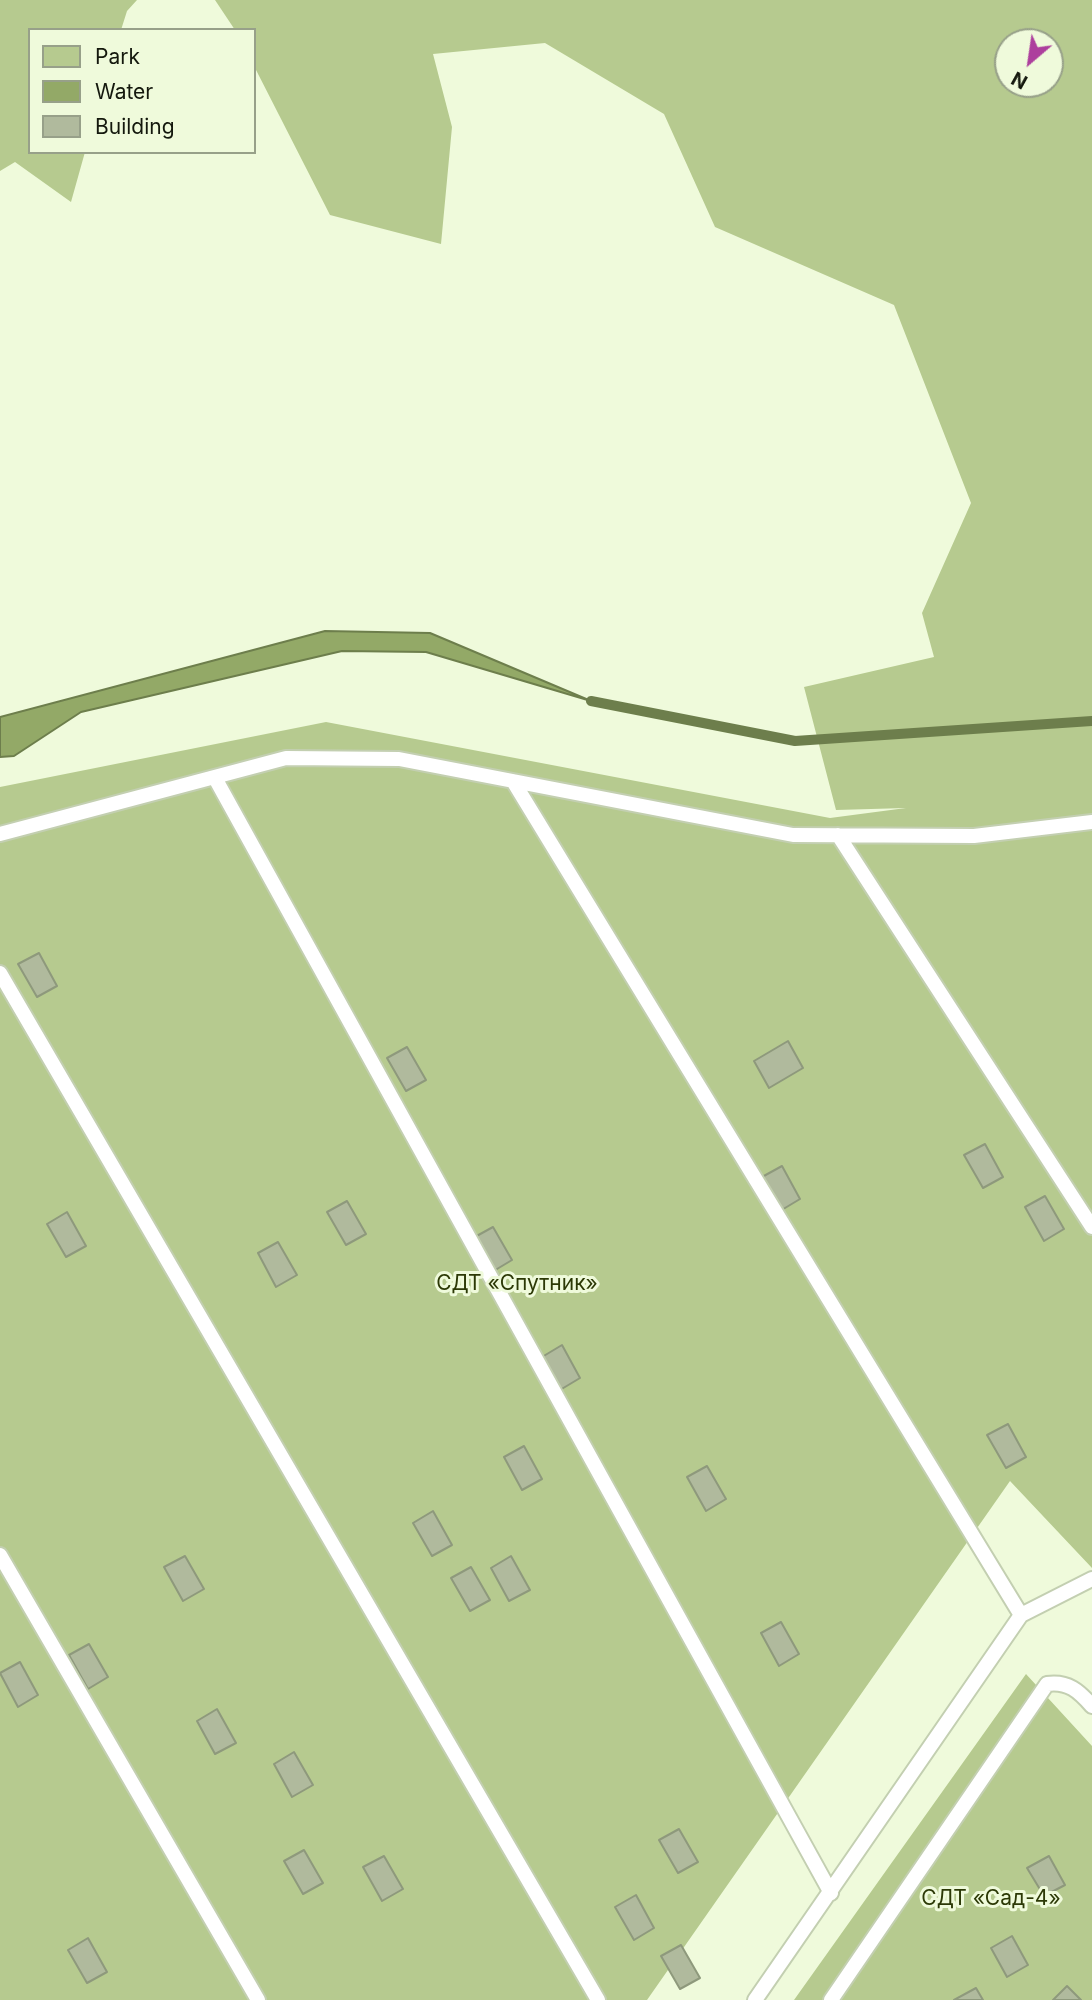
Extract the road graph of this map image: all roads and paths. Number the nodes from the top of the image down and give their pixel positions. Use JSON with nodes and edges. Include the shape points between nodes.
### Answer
{"nodes":[{"id":1,"x":215,"y":778,"type":"junction"},
{"id":2,"x":513,"y":780,"type":"junction"},
{"id":3,"x":1092,"y":822,"type":"edge"},
{"id":4,"x":0,"y":834,"type":"edge"},
{"id":5,"x":838,"y":835,"type":"junction"},
{"id":6,"x":0,"y":973,"type":"edge"},
{"id":7,"x":1092,"y":1227,"type":"edge"},
{"id":8,"x":0,"y":1555,"type":"edge"},
{"id":9,"x":1092,"y":1579,"type":"edge"},
{"id":10,"x":1021,"y":1615,"type":"junction"},
{"id":11,"x":1092,"y":1706,"type":"edge"},
{"id":12,"x":831,"y":1893,"type":"junction"},
{"id":13,"x":258,"y":2000,"type":"edge"},
{"id":14,"x":598,"y":2000,"type":"edge"},
{"id":15,"x":755,"y":2000,"type":"edge"},
{"id":16,"x":831,"y":2000,"type":"edge"}],
"edges":[{"from":1,"to":2,"type":"lane","via":[[286,758],[399,759]]},
{"from":1,"to":4,"type":"lane"},
{"from":1,"to":12,"type":"lane"},
{"from":2,"to":5,"type":"lane","via":[[793,835]]},
{"from":2,"to":10,"type":"lane"},
{"from":3,"to":5,"type":"lane","via":[[974,836]]},
{"from":5,"to":7,"type":"lane"},
{"from":6,"to":14,"type":"lane"},
{"from":8,"to":13,"type":"lane"},
{"from":9,"to":10,"type":"lane"},
{"from":10,"to":12,"type":"lane"},
{"from":11,"to":16,"type":"lane","via":[[1080,1692],[1059,1682],[1047,1684]]},
{"from":12,"to":15,"type":"lane"}]}
